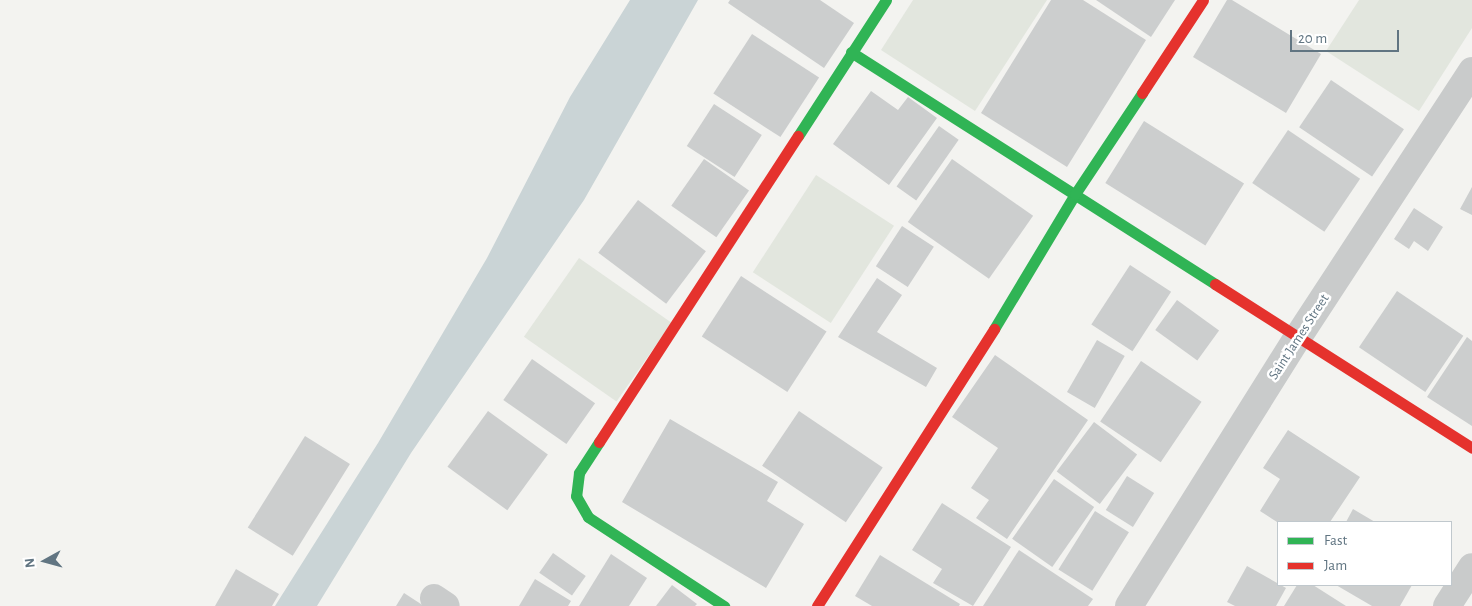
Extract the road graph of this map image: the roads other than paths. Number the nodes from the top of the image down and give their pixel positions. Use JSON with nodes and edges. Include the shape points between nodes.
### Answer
{"nodes":[{"id":1,"x":886,"y":0,"type":"edge"},
{"id":2,"x":1203,"y":0,"type":"edge"},
{"id":3,"x":852,"y":52,"type":"junction"},
{"id":4,"x":1472,"y":71,"type":"edge"},
{"id":5,"x":1075,"y":194,"type":"junction"},
{"id":6,"x":1298,"y":337,"type":"junction"},
{"id":7,"x":1472,"y":448,"type":"edge"},
{"id":8,"x":1472,"y":568,"type":"edge"},
{"id":9,"x":724,"y":606,"type":"edge"},
{"id":10,"x":817,"y":606,"type":"edge"},
{"id":11,"x":1129,"y":606,"type":"edge"},
{"id":12,"x":1446,"y":606,"type":"edge"}],
"edges":[{"from":1,"to":3,"type":"street"},
{"from":2,"to":5,"type":"street"},
{"from":3,"to":5,"type":"street"},
{"from":3,"to":9,"type":"street","via":[[579,473],[576,496],[588,518]]},
{"from":4,"to":6,"type":"street","name":"Saint James Street"},
{"from":5,"to":6,"type":"street"},
{"from":5,"to":10,"type":"street"},
{"from":6,"to":7,"type":"street"},
{"from":6,"to":11,"type":"street","name":"Saint James Street"},
{"from":8,"to":12,"type":"street"}]}
